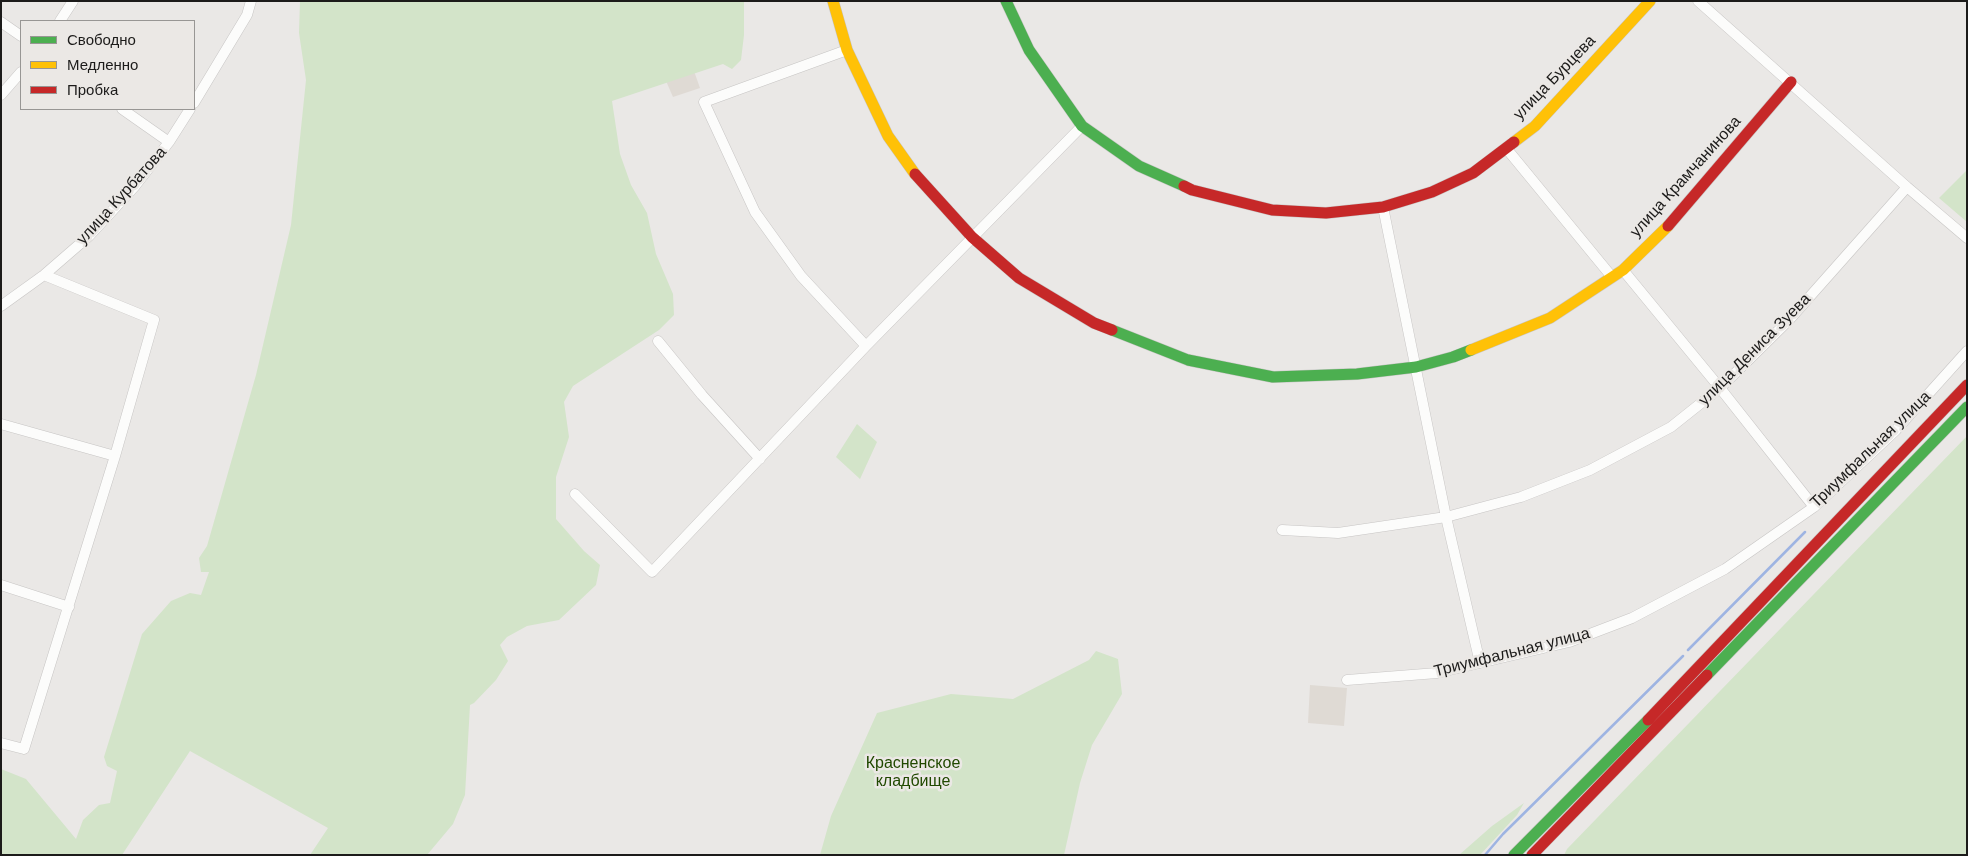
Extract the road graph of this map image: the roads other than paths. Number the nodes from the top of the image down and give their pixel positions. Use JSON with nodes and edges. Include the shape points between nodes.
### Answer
{"nodes":[{"id":1,"x":73,"y":1,"type":"edge"},
{"id":2,"x":251,"y":1,"type":"edge"},
{"id":3,"x":833,"y":1,"type":"edge"},
{"id":4,"x":1006,"y":1,"type":"edge"},
{"id":5,"x":1650,"y":1,"type":"edge"},
{"id":6,"x":1698,"y":1,"type":"edge"},
{"id":7,"x":61,"y":20,"type":"edge"},
{"id":8,"x":1,"y":22,"type":"edge"},
{"id":9,"x":20,"y":35,"type":"edge"},
{"id":10,"x":847,"y":50,"type":"junction"},
{"id":11,"x":20,"y":73,"type":"edge"},
{"id":12,"x":1791,"y":82,"type":"junction"},
{"id":13,"x":1,"y":95,"type":"edge"},
{"id":14,"x":195,"y":100,"type":"edge"},
{"id":15,"x":123,"y":110,"type":"edge"},
{"id":16,"x":189,"y":110,"type":"edge"},
{"id":17,"x":1082,"y":126,"type":"junction"},
{"id":18,"x":169,"y":142,"type":"junction"},
{"id":19,"x":1506,"y":148,"type":"junction"},
{"id":20,"x":1907,"y":187,"type":"junction"},
{"id":21,"x":1383,"y":207,"type":"junction"},
{"id":22,"x":972,"y":237,"type":"junction"},
{"id":23,"x":1967,"y":238,"type":"edge"},
{"id":24,"x":1623,"y":270,"type":"junction"},
{"id":25,"x":44,"y":275,"type":"junction"},
{"id":26,"x":1612,"y":277,"type":"junction"},
{"id":27,"x":1,"y":306,"type":"edge"},
{"id":28,"x":658,"y":341,"type":"dead end"},
{"id":29,"x":866,"y":346,"type":"junction"},
{"id":30,"x":1967,"y":351,"type":"edge"},
{"id":31,"x":1416,"y":367,"type":"junction"},
{"id":32,"x":1967,"y":385,"type":"edge"},
{"id":33,"x":1720,"y":388,"type":"junction"},
{"id":34,"x":1967,"y":407,"type":"edge"},
{"id":35,"x":1,"y":424,"type":"edge"},
{"id":36,"x":115,"y":456,"type":"junction"},
{"id":37,"x":760,"y":459,"type":"junction"},
{"id":38,"x":574,"y":494,"type":"dead end"},
{"id":39,"x":1814,"y":507,"type":"junction"},
{"id":40,"x":1446,"y":517,"type":"junction"},
{"id":41,"x":1282,"y":530,"type":"dead end"},
{"id":42,"x":1,"y":585,"type":"edge"},
{"id":43,"x":69,"y":607,"type":"junction"},
{"id":44,"x":1480,"y":663,"type":"junction"},
{"id":45,"x":1347,"y":680,"type":"dead end"},
{"id":46,"x":1,"y":742,"type":"edge"},
{"id":47,"x":1514,"y":855,"type":"edge"},
{"id":48,"x":1532,"y":855,"type":"edge"}],
"edges":[{"from":1,"to":7,"type":"street"},
{"from":2,"to":14,"type":"street","via":[[247,15]]},
{"from":3,"to":10,"type":"street","name":"улица Крамчанинова"},
{"from":4,"to":17,"type":"street","name":"улица Бурцева","via":[[1029,50]]},
{"from":5,"to":19,"type":"street","name":"улица Бурцева","via":[[1536,126]]},
{"from":6,"to":12,"type":"street"},
{"from":8,"to":9,"type":"street"},
{"from":10,"to":22,"type":"street","name":"улица Крамчанинова","via":[[888,136],[922,183]]},
{"from":10,"to":29,"type":"street","via":[[704,102],[755,212],[801,276]]},
{"from":11,"to":13,"type":"street"},
{"from":12,"to":20,"type":"street"},
{"from":12,"to":24,"type":"street","name":"улица Крамчанинова","via":[[1678,216]]},
{"from":15,"to":18,"type":"street"},
{"from":16,"to":18,"type":"street","name":"улица Курбатова"},
{"from":17,"to":21,"type":"street","name":"улица Бурцева","via":[[1139,166],[1192,190],[1272,210],[1326,213]]},
{"from":17,"to":22,"type":"street"},
{"from":18,"to":25,"type":"street","name":"улица Курбатова","via":[[135,186],[95,229]]},
{"from":19,"to":21,"type":"street","name":"улица Бурцева","via":[[1473,173],[1432,192]]},
{"from":19,"to":26,"type":"street"},
{"from":20,"to":23,"type":"street"},
{"from":20,"to":33,"type":"street","name":"улица Дениса Зуева","via":[[1789,320]]},
{"from":21,"to":31,"type":"street"},
{"from":22,"to":29,"type":"street"},
{"from":22,"to":31,"type":"street","name":"улица Крамчанинова","via":[[1019,278],[1094,323],[1188,360],[1273,377],[1357,374]]},
{"from":24,"to":26,"type":"street","name":"улица Крамчанинова"},
{"from":24,"to":33,"type":"street"},
{"from":25,"to":27,"type":"street","name":"улица Курбатова"},
{"from":25,"to":36,"type":"street","via":[[154,320]]},
{"from":26,"to":31,"type":"street","name":"улица Крамчанинова","via":[[1550,318],[1453,357]]},
{"from":28,"to":37,"type":"street"},
{"from":29,"to":37,"type":"street"},
{"from":30,"to":39,"type":"street","name":"Триумфальная улица","via":[[1896,430]]},
{"from":31,"to":40,"type":"street"},
{"from":32,"to":47,"type":"street","via":[[1700,666]]},
{"from":33,"to":39,"type":"street"},
{"from":33,"to":40,"type":"street","name":"улица Дениса Зуева","via":[[1671,427],[1590,470],[1521,497]]},
{"from":34,"to":48,"type":"street"},
{"from":35,"to":36,"type":"street"},
{"from":36,"to":43,"type":"street"},
{"from":37,"to":38,"type":"street","via":[[652,572]]},
{"from":39,"to":44,"type":"street","name":"Триумфальная улица","via":[[1725,569],[1632,618],[1569,642]]},
{"from":40,"to":41,"type":"street","name":"улица Дениса Зуева","via":[[1338,533]]},
{"from":40,"to":44,"type":"street"},
{"from":42,"to":43,"type":"street"},
{"from":43,"to":46,"type":"street","via":[[24,749]]},
{"from":44,"to":45,"type":"street","name":"Триумфальная улица","via":[[1437,673]]}]}
